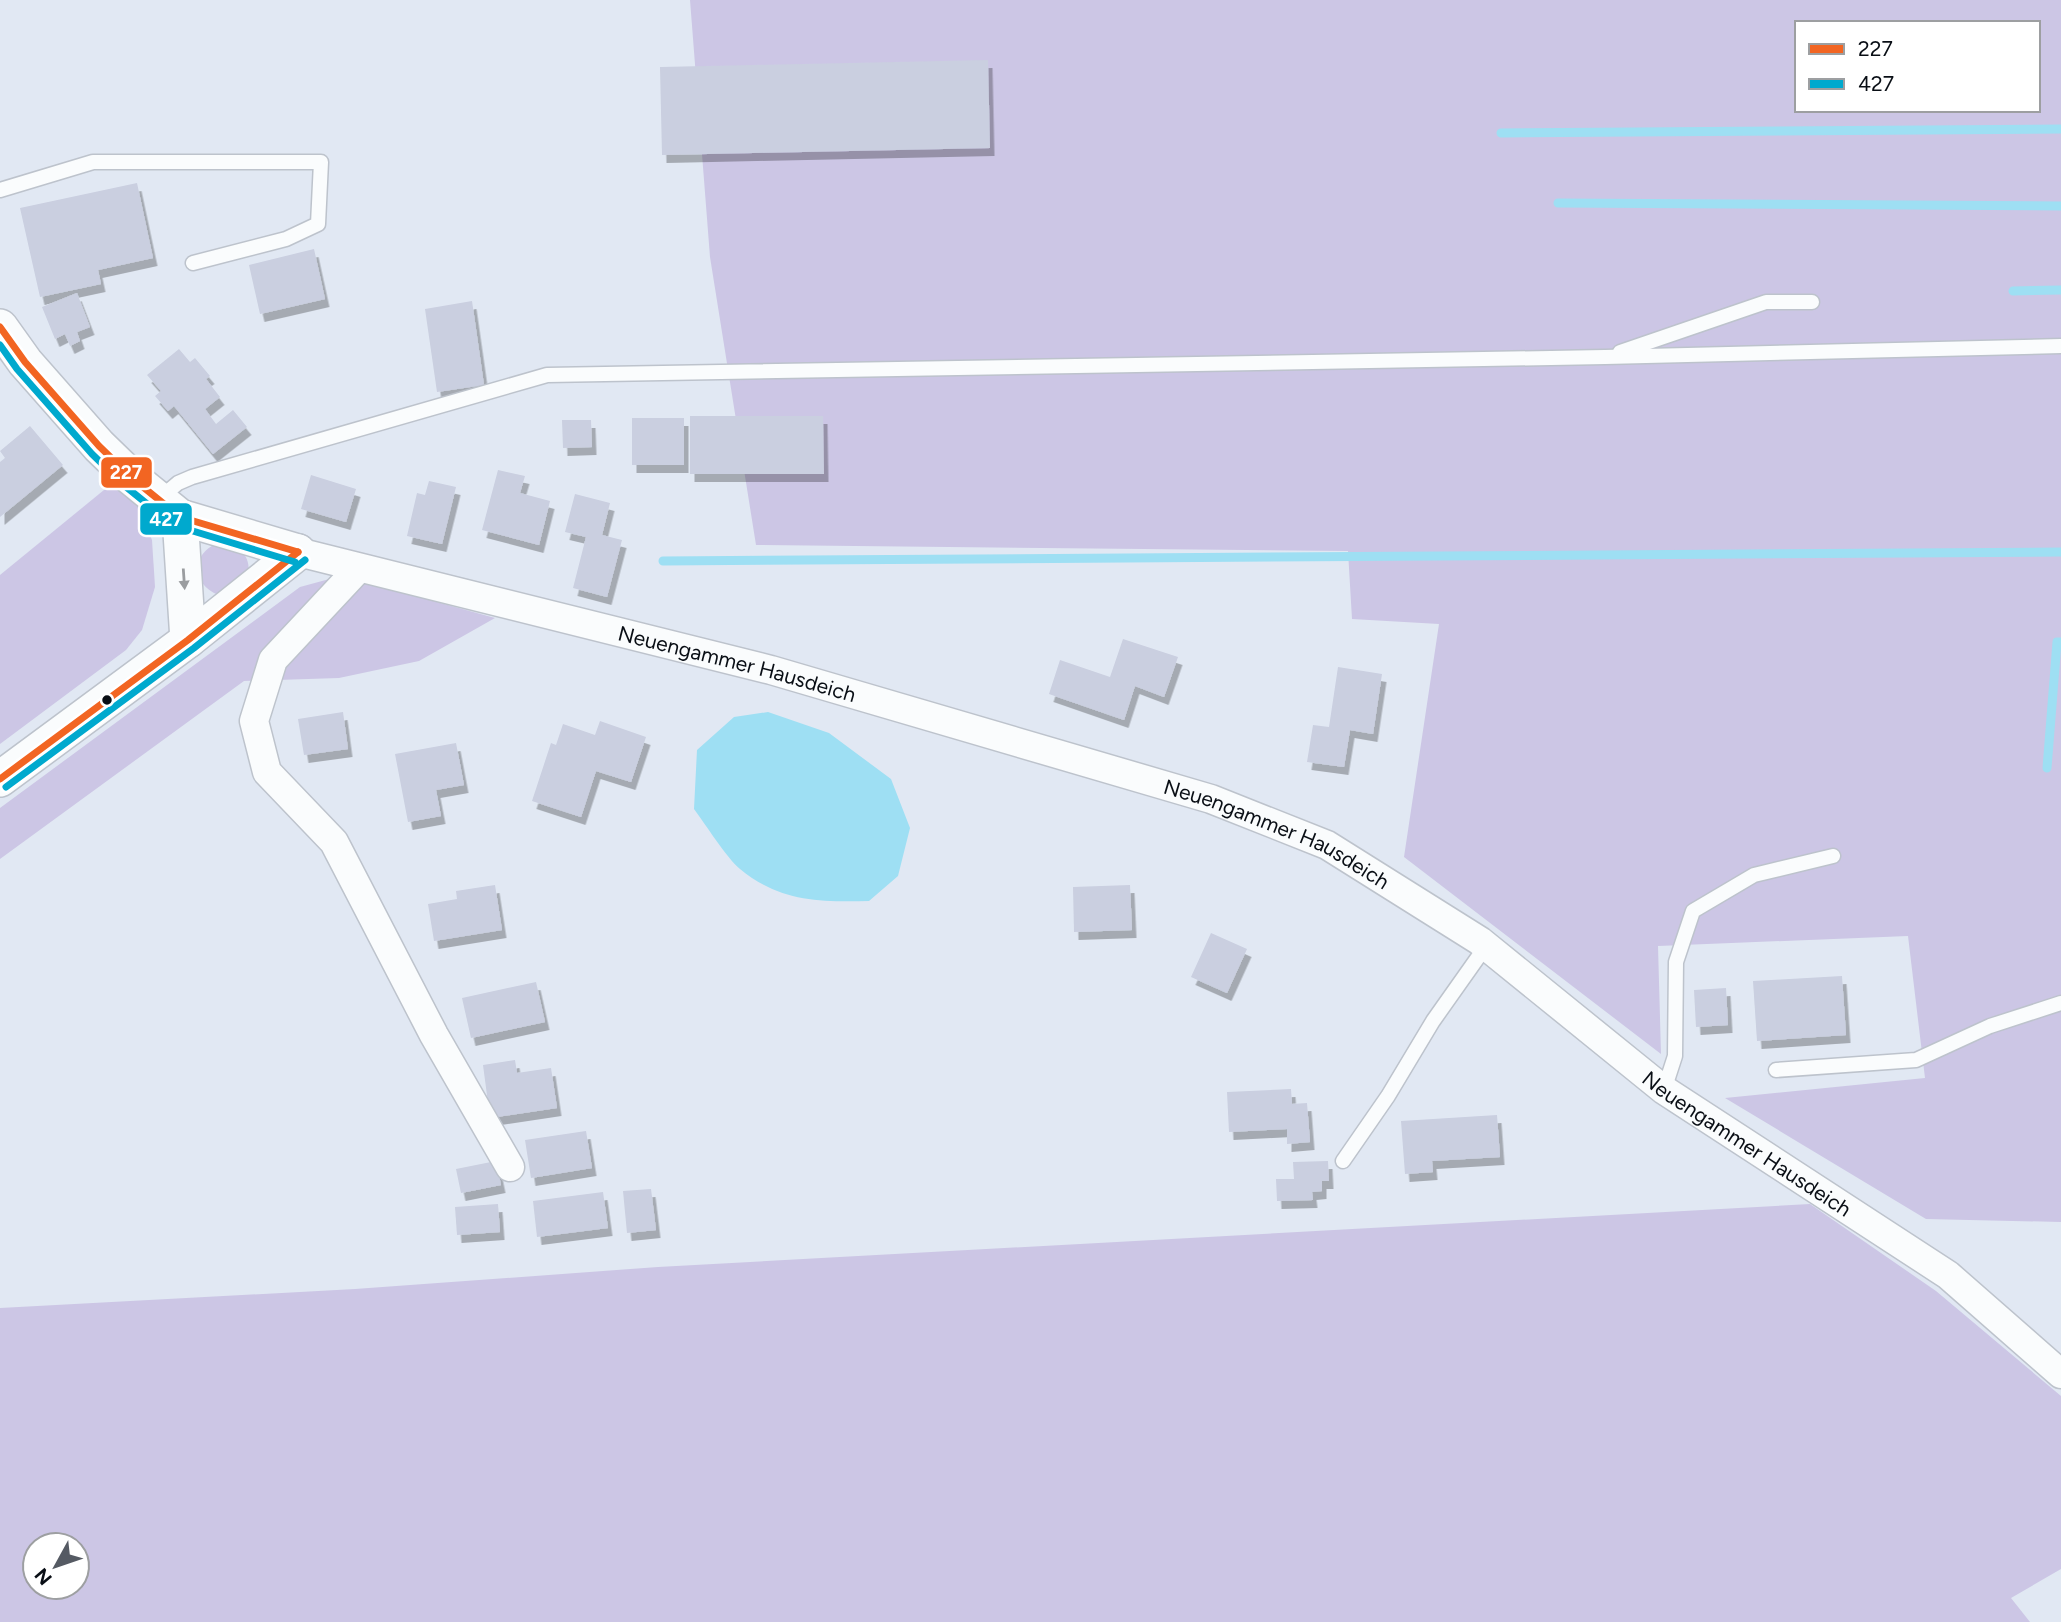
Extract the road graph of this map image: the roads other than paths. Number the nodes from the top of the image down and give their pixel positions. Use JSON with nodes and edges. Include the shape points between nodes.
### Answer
{"nodes":[{"id":1,"x":0,"y":190,"type":"edge"},
{"id":2,"x":193,"y":263,"type":"dead end"},
{"id":3,"x":1812,"y":303,"type":"dead end"},
{"id":4,"x":0,"y":327,"type":"edge"},
{"id":5,"x":2061,"y":346,"type":"edge"},
{"id":6,"x":1605,"y":357,"type":"junction"},
{"id":7,"x":169,"y":508,"type":"junction"},
{"id":8,"x":298,"y":552,"type":"junction"},
{"id":9,"x":359,"y":568,"type":"junction"},
{"id":10,"x":188,"y":640,"type":"junction"},
{"id":11,"x":0,"y":779,"type":"edge"},
{"id":12,"x":1833,"y":856,"type":"dead end"},
{"id":13,"x":1486,"y":946,"type":"junction"},
{"id":14,"x":2061,"y":1003,"type":"edge"},
{"id":15,"x":1776,"y":1070,"type":"dead end"},
{"id":16,"x":1664,"y":1090,"type":"junction"},
{"id":17,"x":1343,"y":1161,"type":"dead end"},
{"id":18,"x":510,"y":1167,"type":"dead end"},
{"id":19,"x":2061,"y":1374,"type":"edge"}],
"edges":[{"from":1,"to":2,"type":"lane","via":[[93,162],[321,162],[318,223],[286,239]]},
{"from":3,"to":6,"type":"lane","via":[[1766,302]]},
{"from":4,"to":7,"type":"street","name":"Neuengammer Hausdeich","via":[[24,362],[99,446]]},
{"from":5,"to":6,"type":"lane"},
{"from":6,"to":7,"type":"lane","via":[[547,375],[192,477],[178,483]]},
{"from":7,"to":8,"type":"street","name":"Neuengammer Hausdeich"},
{"from":7,"to":10,"type":"street","one_way":true},
{"from":8,"to":9,"type":"street","name":"Neuengammer Hausdeich"},
{"from":8,"to":10,"type":"street"},
{"from":9,"to":13,"type":"street","name":"Neuengammer Hausdeich","via":[[771,670],[1211,799],[1327,845]]},
{"from":9,"to":18,"type":"street","via":[[273,660],[254,721],[267,772],[334,842],[434,1035]]},
{"from":10,"to":11,"type":"street"},
{"from":12,"to":16,"type":"lane","via":[[1754,876],[1693,911],[1676,962],[1675,1056]]},
{"from":13,"to":16,"type":"street","name":"Neuengammer Hausdeich"},
{"from":13,"to":17,"type":"lane"},
{"from":14,"to":15,"type":"lane","via":[[1990,1026],[1916,1060]]},
{"from":16,"to":19,"type":"street","name":"Neuengammer Hausdeich","via":[[1948,1275]]}]}
